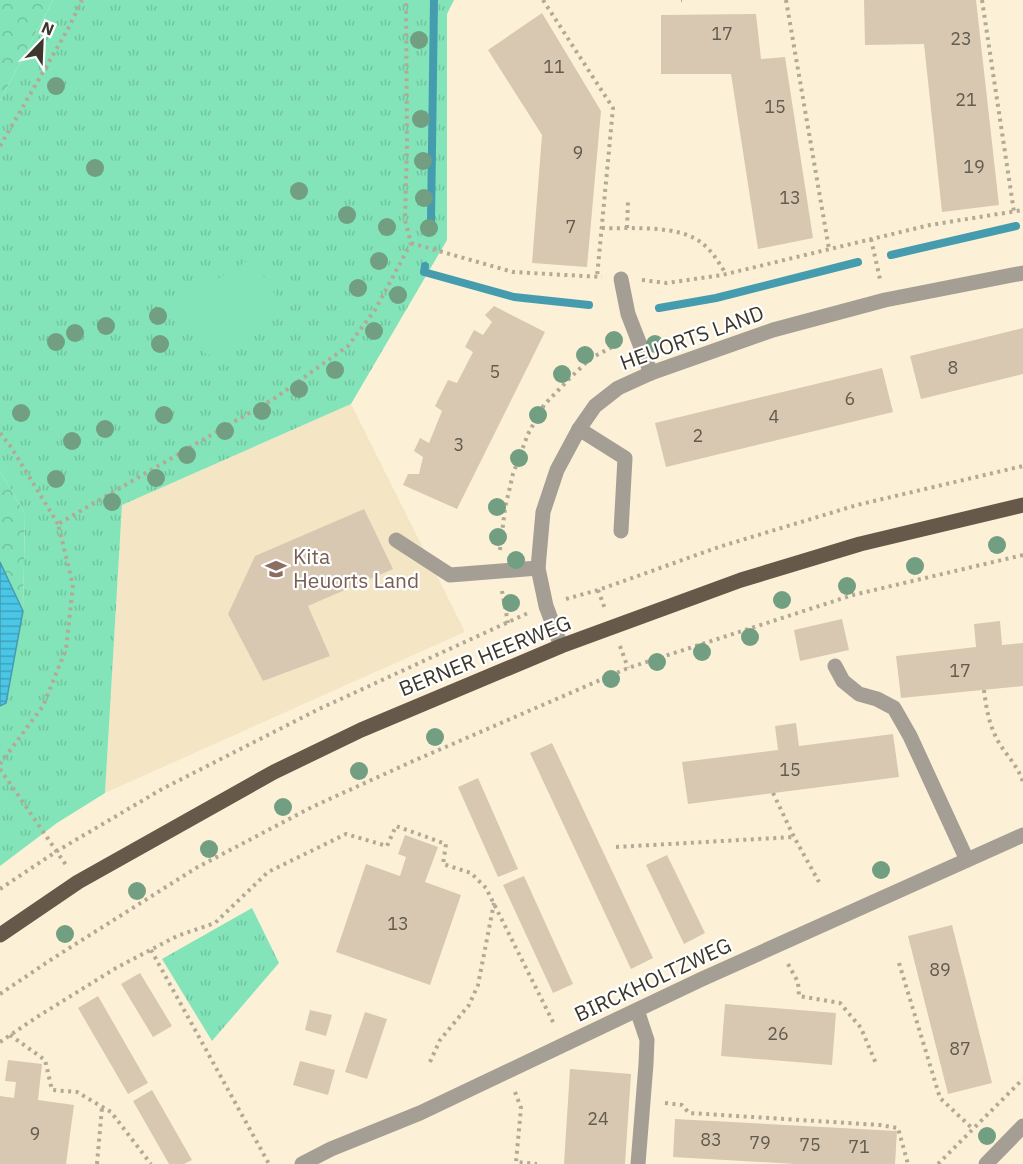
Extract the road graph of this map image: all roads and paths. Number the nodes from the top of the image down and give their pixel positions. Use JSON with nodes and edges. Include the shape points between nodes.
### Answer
{"nodes":[{"id":1,"x":82,"y":0,"type":"edge"},
{"id":2,"x":406,"y":0,"type":"edge"},
{"id":3,"x":543,"y":0,"type":"edge"},
{"id":4,"x":786,"y":0,"type":"edge"},
{"id":5,"x":982,"y":0,"type":"edge"},
{"id":6,"x":0,"y":146,"type":"edge"},
{"id":7,"x":628,"y":201,"type":"dead end"},
{"id":8,"x":1023,"y":210,"type":"edge"},
{"id":9,"x":1014,"y":212,"type":"junction"},
{"id":10,"x":602,"y":228,"type":"junction"},
{"id":11,"x":627,"y":228,"type":"junction"},
{"id":12,"x":871,"y":239,"type":"junction"},
{"id":13,"x":411,"y":243,"type":"junction"},
{"id":14,"x":829,"y":249,"type":"junction"},
{"id":15,"x":1023,"y":273,"type":"edge"},
{"id":16,"x":726,"y":274,"type":"junction"},
{"id":17,"x":597,"y":277,"type":"junction"},
{"id":18,"x":621,"y":279,"type":"junction"},
{"id":19,"x":885,"y":300,"type":"junction"},
{"id":20,"x":651,"y":373,"type":"junction"},
{"id":21,"x":579,"y":429,"type":"junction"},
{"id":22,"x":0,"y":434,"type":"edge"},
{"id":23,"x":1023,"y":466,"type":"edge"},
{"id":24,"x":1023,"y":505,"type":"edge"},
{"id":25,"x":58,"y":524,"type":"junction"},
{"id":26,"x":621,"y":531,"type":"dead end"},
{"id":27,"x":396,"y":540,"type":"dead end"},
{"id":28,"x":1023,"y":555,"type":"edge"},
{"id":29,"x":538,"y":568,"type":"junction"},
{"id":30,"x":562,"y":600,"type":"dead end"},
{"id":31,"x":529,"y":613,"type":"dead end"},
{"id":32,"x":561,"y":646,"type":"junction"},
{"id":33,"x":835,"y":666,"type":"dead end"},
{"id":34,"x":984,"y":690,"type":"dead end"},
{"id":35,"x":0,"y":764,"type":"edge"},
{"id":36,"x":0,"y":769,"type":"edge"},
{"id":37,"x":1023,"y":782,"type":"edge"},
{"id":38,"x":773,"y":793,"type":"dead end"},
{"id":39,"x":1023,"y":835,"type":"edge"},
{"id":40,"x":794,"y":837,"type":"junction"},
{"id":41,"x":615,"y":847,"type":"dead end"},
{"id":42,"x":57,"y":851,"type":"junction"},
{"id":43,"x":967,"y":860,"type":"junction"},
{"id":44,"x":78,"y":882,"type":"junction"},
{"id":45,"x":819,"y":882,"type":"dead end"},
{"id":46,"x":0,"y":889,"type":"edge"},
{"id":47,"x":494,"y":902,"type":"junction"},
{"id":48,"x":0,"y":935,"type":"edge"},
{"id":49,"x":778,"y":945,"type":"junction"},
{"id":50,"x":151,"y":950,"type":"junction"},
{"id":51,"x":899,"y":963,"type":"dead end"},
{"id":52,"x":0,"y":994,"type":"edge"},
{"id":53,"x":637,"y":1010,"type":"junction"},
{"id":54,"x":556,"y":1027,"type":"dead end"},
{"id":55,"x":10,"y":1035,"type":"junction"},
{"id":56,"x":0,"y":1042,"type":"edge"},
{"id":57,"x":430,"y":1062,"type":"dead end"},
{"id":58,"x":877,"y":1066,"type":"dead end"},
{"id":59,"x":507,"y":1072,"type":"junction"},
{"id":60,"x":1023,"y":1079,"type":"edge"},
{"id":61,"x":643,"y":1100,"type":"junction"},
{"id":62,"x":102,"y":1107,"type":"junction"},
{"id":63,"x":1023,"y":1126,"type":"edge"},
{"id":64,"x":973,"y":1129,"type":"junction"},
{"id":65,"x":988,"y":1163,"type":"edge"},
{"id":66,"x":97,"y":1164,"type":"edge"},
{"id":67,"x":151,"y":1164,"type":"edge"},
{"id":68,"x":269,"y":1164,"type":"edge"},
{"id":69,"x":302,"y":1164,"type":"edge"},
{"id":70,"x":537,"y":1164,"type":"edge"},
{"id":71,"x":638,"y":1164,"type":"edge"},
{"id":72,"x":908,"y":1164,"type":"edge"},
{"id":73,"x":938,"y":1164,"type":"edge"}],
"edges":[{"from":1,"to":6,"type":"path"},
{"from":2,"to":13,"type":"path","via":[[405,220]]},
{"from":3,"to":10,"type":"path","via":[[614,108]]},
{"from":4,"to":14,"type":"path"},
{"from":5,"to":9,"type":"path"},
{"from":7,"to":11,"type":"path"},
{"from":8,"to":9,"type":"path"},
{"from":9,"to":12,"type":"path"},
{"from":10,"to":11,"type":"path"},
{"from":10,"to":17,"type":"path"},
{"from":11,"to":16,"type":"path","via":[[691,236],[703,243]]},
{"from":12,"to":14,"type":"path"},
{"from":12,"to":19,"type":"path"},
{"from":13,"to":17,"type":"path","via":[[513,272]]},
{"from":13,"to":25,"type":"path","via":[[375,310],[348,346],[275,398]]},
{"from":14,"to":16,"type":"path"},
{"from":15,"to":19,"type":"street","name":"HEUORTS LAND"},
{"from":16,"to":18,"type":"path","via":[[668,283]]},
{"from":17,"to":18,"type":"path"},
{"from":18,"to":20,"type":"street","via":[[628,314]]},
{"from":19,"to":20,"type":"street","name":"HEUORTS LAND","via":[[773,330]]},
{"from":20,"to":21,"type":"street","name":"HEUORTS LAND","via":[[618,388],[595,406]]},
{"from":21,"to":26,"type":"street","via":[[625,458]]},
{"from":21,"to":29,"type":"street","name":"HEUORTS LAND","via":[[557,471],[543,512]]},
{"from":22,"to":25,"type":"path"},
{"from":23,"to":30,"type":"path","via":[[857,506]]},
{"from":24,"to":32,"type":"main road","name":"BERNER HEERWEG","via":[[860,544],[741,580]]},
{"from":25,"to":35,"type":"path","via":[[74,585],[66,649],[44,706]]},
{"from":27,"to":29,"type":"street","via":[[450,575]]},
{"from":28,"to":52,"type":"path","via":[[853,595],[595,682],[312,807],[196,868]]},
{"from":29,"to":32,"type":"street","name":"HEUORTS LAND","via":[[546,606]]},
{"from":31,"to":42,"type":"path","via":[[319,708],[162,789]]},
{"from":32,"to":44,"type":"main road","name":"BERNER HEERWEG","via":[[361,730],[274,772]]},
{"from":33,"to":43,"type":"street","via":[[843,681],[859,694],[894,708]]},
{"from":34,"to":37,"type":"path","via":[[991,727]]},
{"from":36,"to":42,"type":"path"},
{"from":38,"to":40,"type":"path"},
{"from":39,"to":43,"type":"street","name":"BIRCKHOLTZWEG"},
{"from":40,"to":41,"type":"path"},
{"from":40,"to":45,"type":"path"},
{"from":42,"to":44,"type":"path"},
{"from":42,"to":46,"type":"path"},
{"from":43,"to":49,"type":"street","name":"BIRCKHOLTZWEG"},
{"from":44,"to":48,"type":"main road","name":"BERNER HEERWEG"},
{"from":47,"to":50,"type":"path","via":[[471,873],[442,864],[446,844],[396,826],[387,846],[346,834],[268,872],[215,923]]},
{"from":47,"to":54,"type":"path"},
{"from":47,"to":57,"type":"path","via":[[478,985],[469,1005],[440,1040]]},
{"from":49,"to":53,"type":"street","name":"BIRCKHOLTZWEG"},
{"from":49,"to":58,"type":"path","via":[[798,982],[799,996],[840,1003],[861,1028]]},
{"from":50,"to":55,"type":"path"},
{"from":50,"to":68,"type":"path"},
{"from":51,"to":64,"type":"path","via":[[940,1098]]},
{"from":53,"to":59,"type":"street","name":"BIRCKHOLTZWEG"},
{"from":53,"to":61,"type":"street","via":[[647,1040]]},
{"from":55,"to":56,"type":"path"},
{"from":55,"to":62,"type":"path","via":[[45,1060],[52,1090],[77,1092]]},
{"from":59,"to":69,"type":"street","name":"BIRCKHOLTZWEG"},
{"from":59,"to":70,"type":"path","via":[[521,1108],[516,1162]]},
{"from":60,"to":64,"type":"path"},
{"from":61,"to":71,"type":"street"},
{"from":61,"to":72,"type":"path","via":[[682,1105],[689,1113],[898,1128]]},
{"from":62,"to":66,"type":"path"},
{"from":62,"to":67,"type":"path","via":[[111,1112]]},
{"from":63,"to":65,"type":"street"},
{"from":64,"to":73,"type":"path"}]}
